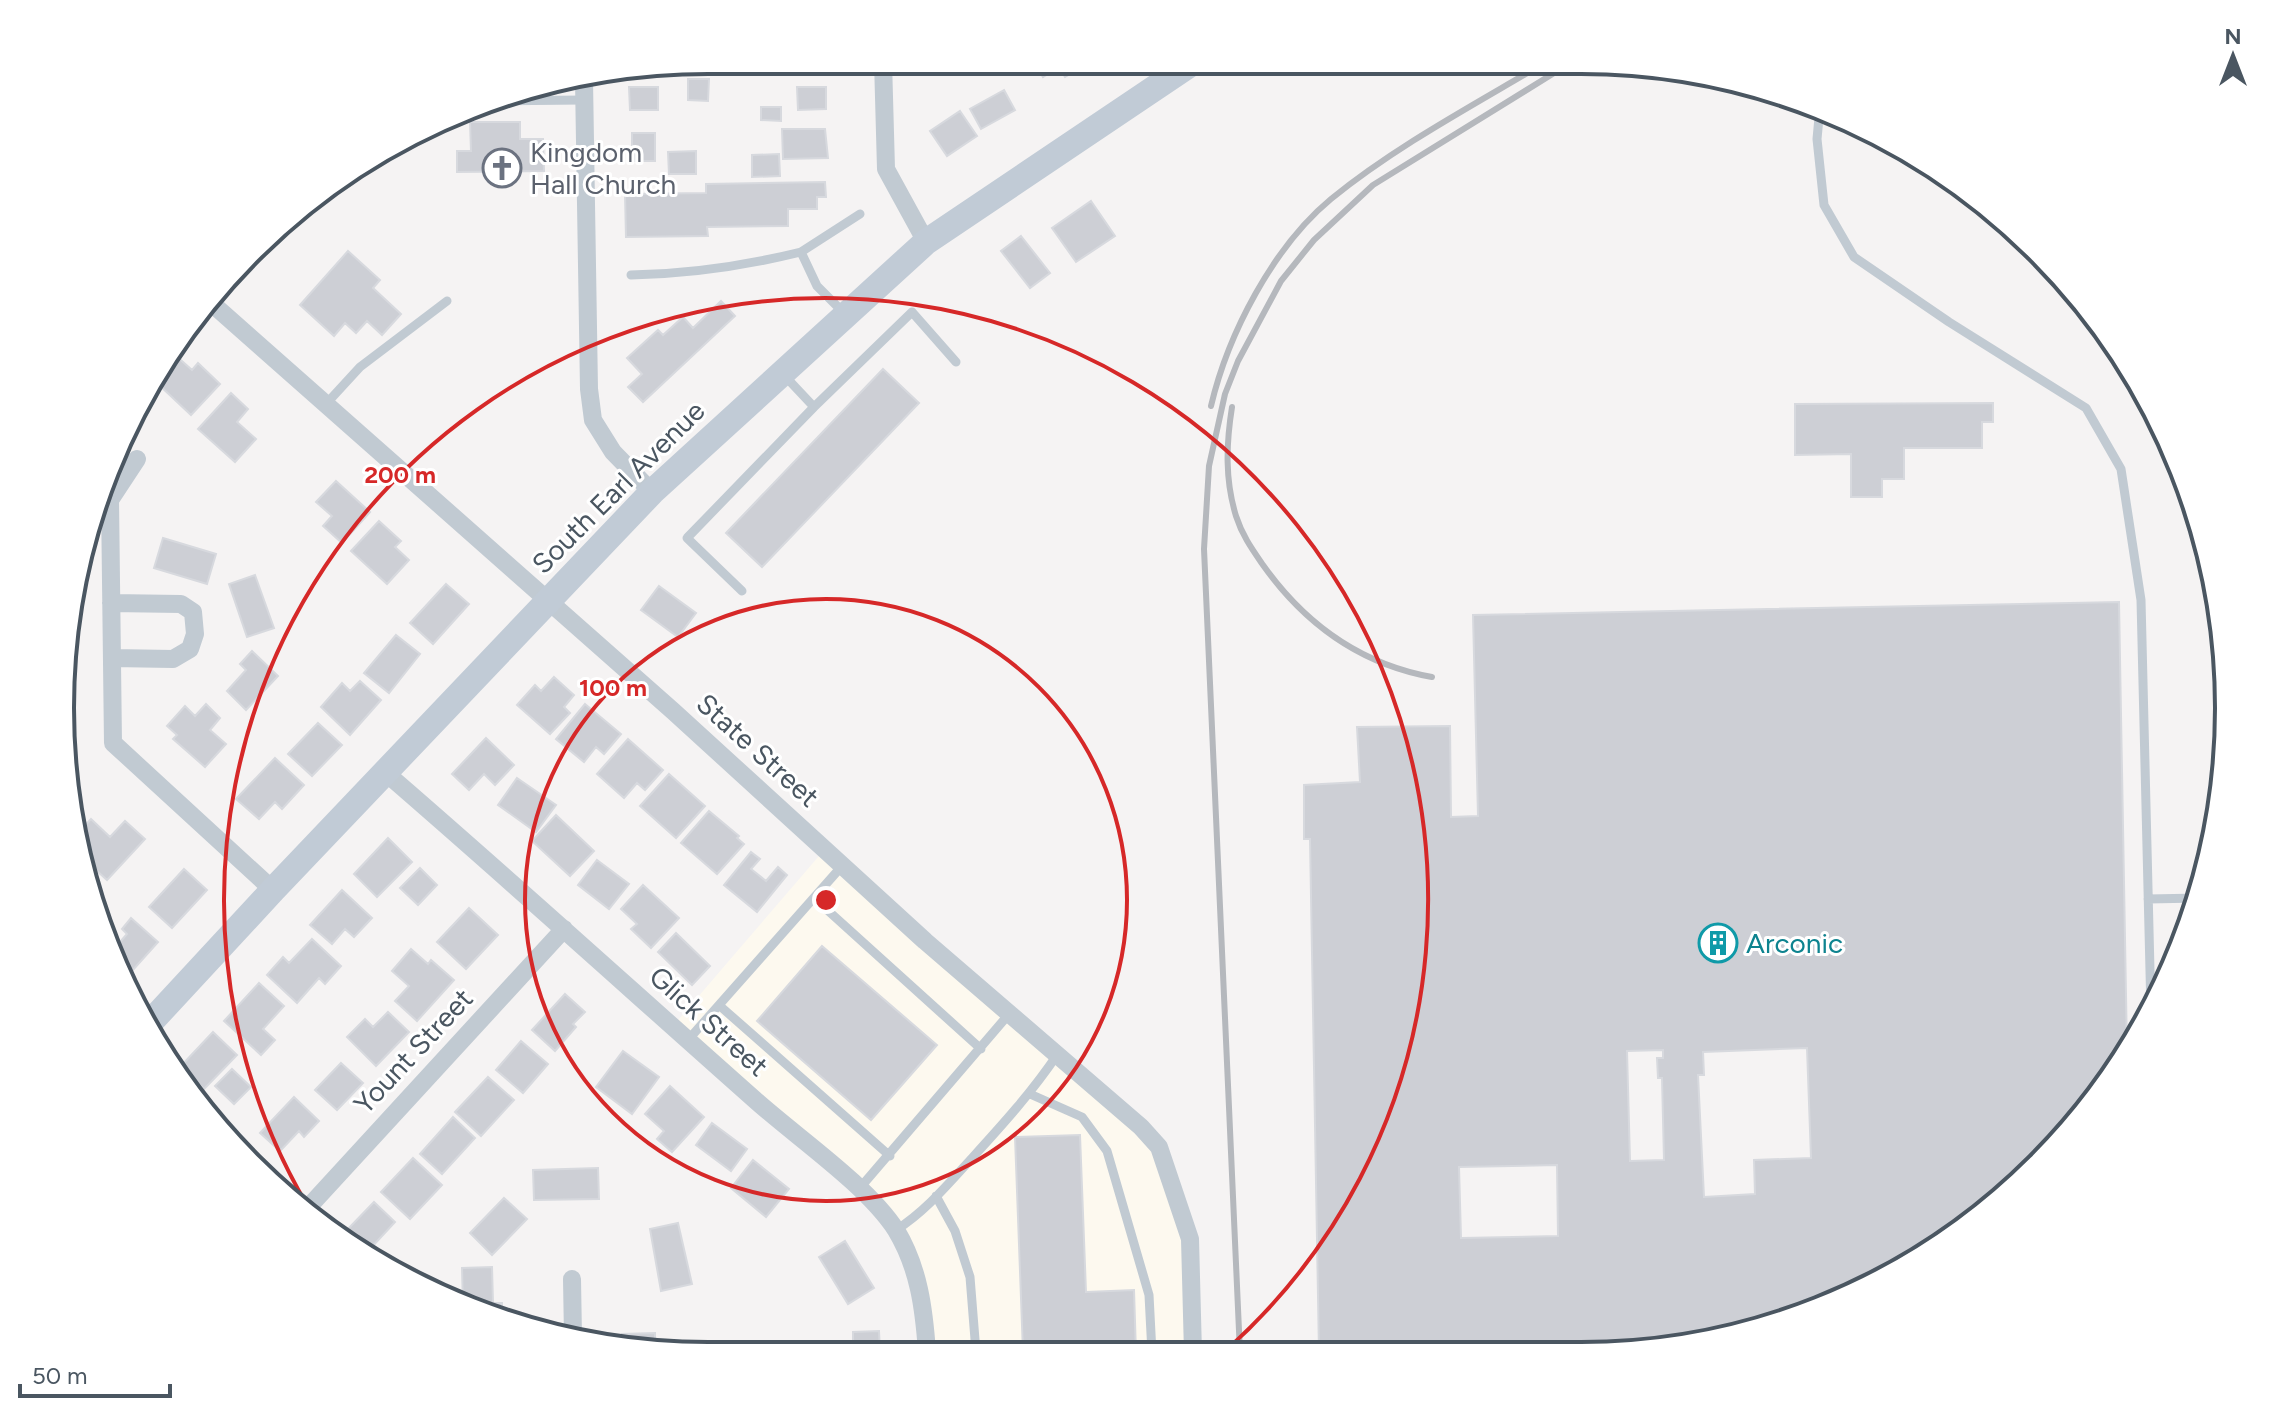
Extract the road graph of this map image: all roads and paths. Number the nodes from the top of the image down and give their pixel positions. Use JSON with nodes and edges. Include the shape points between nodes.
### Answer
{"nodes":[{"id":1,"x":883,"y":74,"type":"edge"},
{"id":2,"x":1171,"y":74,"type":"edge"},
{"id":3,"x":584,"y":86,"type":"edge"},
{"id":4,"x":584,"y":100,"type":"junction"},
{"id":5,"x":529,"y":101,"type":"edge"},
{"id":6,"x":1819,"y":120,"type":"edge"},
{"id":7,"x":860,"y":214,"type":"dead end"},
{"id":8,"x":926,"y":242,"type":"junction"},
{"id":9,"x":801,"y":252,"type":"junction"},
{"id":10,"x":631,"y":275,"type":"dead end"},
{"id":11,"x":447,"y":301,"type":"dead end"},
{"id":12,"x":217,"y":308,"type":"edge"},
{"id":13,"x":846,"y":315,"type":"junction"},
{"id":14,"x":956,"y":362,"type":"dead end"},
{"id":15,"x":783,"y":374,"type":"junction"},
{"id":16,"x":326,"y":404,"type":"junction"},
{"id":17,"x":814,"y":407,"type":"junction"},
{"id":18,"x":137,"y":459,"type":"dead end"},
{"id":19,"x":652,"y":492,"type":"junction"},
{"id":20,"x":742,"y":591,"type":"dead end"},
{"id":21,"x":549,"y":600,"type":"junction"},
{"id":22,"x":111,"y":603,"type":"junction"},
{"id":23,"x":112,"y":658,"type":"junction"},
{"id":24,"x":386,"y":773,"type":"junction"},
{"id":25,"x":842,"y":866,"type":"junction"},
{"id":26,"x":273,"y":890,"type":"junction"},
{"id":27,"x":814,"y":898,"type":"junction"},
{"id":28,"x":2185,"y":898,"type":"edge"},
{"id":29,"x":2148,"y":899,"type":"junction"},
{"id":30,"x":564,"y":929,"type":"junction"},
{"id":31,"x":2150,"y":987,"type":"edge"},
{"id":32,"x":720,"y":1006,"type":"junction"},
{"id":33,"x":1009,"y":1014,"type":"junction"},
{"id":34,"x":155,"y":1017,"type":"edge"},
{"id":35,"x":688,"y":1040,"type":"junction"},
{"id":36,"x":981,"y":1049,"type":"junction"},
{"id":37,"x":1057,"y":1055,"type":"junction"},
{"id":38,"x":1030,"y":1094,"type":"junction"},
{"id":39,"x":890,"y":1156,"type":"junction"},
{"id":40,"x":859,"y":1189,"type":"junction"},
{"id":41,"x":936,"y":1196,"type":"junction"},
{"id":42,"x":312,"y":1203,"type":"edge"},
{"id":43,"x":896,"y":1230,"type":"junction"},
{"id":44,"x":572,"y":1279,"type":"dead end"},
{"id":45,"x":573,"y":1327,"type":"edge"},
{"id":46,"x":926,"y":1342,"type":"edge"},
{"id":47,"x":975,"y":1342,"type":"edge"},
{"id":48,"x":1151,"y":1342,"type":"edge"},
{"id":49,"x":1193,"y":1342,"type":"edge"}],
"edges":[{"from":1,"to":8,"type":"street","via":[[886,169]]},
{"from":2,"to":8,"type":"street","name":"South Earl Avenue"},
{"from":3,"to":4,"type":"street"},
{"from":4,"to":5,"type":"lane"},
{"from":4,"to":19,"type":"street","via":[[593,420],[613,452]]},
{"from":6,"to":29,"type":"lane","via":[[1824,205],[1854,257],[2086,408],[2121,469],[2141,600]]},
{"from":7,"to":9,"type":"lane"},
{"from":8,"to":13,"type":"street","name":"South Earl Avenue"},
{"from":9,"to":10,"type":"lane","via":[[743,267]]},
{"from":9,"to":13,"type":"lane","via":[[817,286]]},
{"from":11,"to":16,"type":"lane","via":[[360,367]]},
{"from":12,"to":16,"type":"street","name":"State Street"},
{"from":13,"to":15,"type":"street","name":"South Earl Avenue"},
{"from":14,"to":17,"type":"lane","via":[[912,312]]},
{"from":15,"to":17,"type":"lane"},
{"from":15,"to":19,"type":"street","name":"South Earl Avenue"},
{"from":16,"to":21,"type":"street","name":"State Street"},
{"from":17,"to":20,"type":"lane","via":[[687,538]]},
{"from":18,"to":22,"type":"street","via":[[110,500]]},
{"from":19,"to":21,"type":"street","name":"South Earl Avenue"},
{"from":21,"to":24,"type":"street","name":"South Earl Avenue"},
{"from":21,"to":25,"type":"street","name":"State Street"},
{"from":22,"to":23,"type":"street"},
{"from":22,"to":23,"type":"street","via":[[181,604],[193,612],[195,634],[190,649],[173,659]]},
{"from":23,"to":26,"type":"street","via":[[113,743]]},
{"from":24,"to":26,"type":"street","name":"South Earl Avenue"},
{"from":24,"to":30,"type":"street","name":"Glick Street"},
{"from":25,"to":27,"type":"lane"},
{"from":25,"to":33,"type":"street","name":"State Street"},
{"from":26,"to":34,"type":"street","name":"South Earl Avenue"},
{"from":27,"to":32,"type":"lane"},
{"from":27,"to":36,"type":"lane"},
{"from":28,"to":29,"type":"lane"},
{"from":29,"to":31,"type":"lane"},
{"from":30,"to":35,"type":"street","name":"Glick Street"},
{"from":30,"to":42,"type":"street","name":"Yount Street"},
{"from":32,"to":35,"type":"lane"},
{"from":32,"to":39,"type":"lane"},
{"from":33,"to":36,"type":"lane"},
{"from":33,"to":37,"type":"street","name":"State Street"},
{"from":35,"to":40,"type":"street","name":"Glick Street"},
{"from":36,"to":39,"type":"lane"},
{"from":37,"to":38,"type":"lane"},
{"from":37,"to":49,"type":"street","name":"State Street","via":[[1159,1147],[1190,1239]]},
{"from":38,"to":41,"type":"lane"},
{"from":38,"to":48,"type":"lane","via":[[1082,1117],[1107,1151],[1149,1295]]},
{"from":39,"to":40,"type":"lane"},
{"from":40,"to":43,"type":"street","name":"Glick Street"},
{"from":41,"to":43,"type":"lane"},
{"from":41,"to":47,"type":"lane","via":[[970,1277]]},
{"from":43,"to":46,"type":"street","name":"Glick Street","via":[[913,1264]]},
{"from":44,"to":45,"type":"street"}]}
